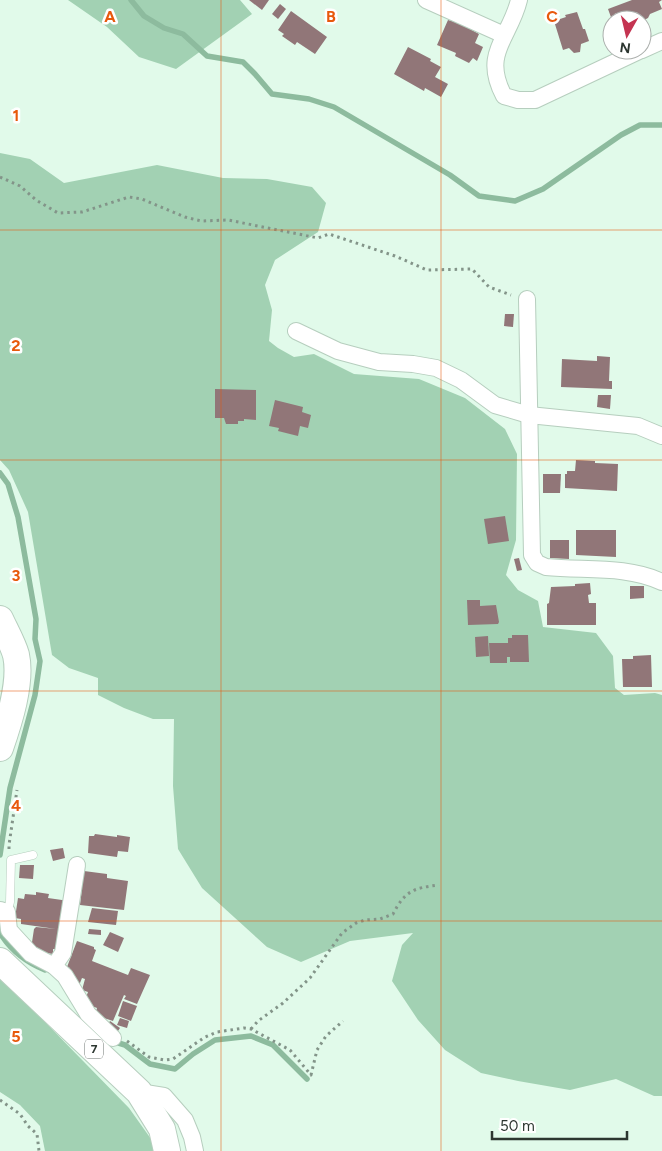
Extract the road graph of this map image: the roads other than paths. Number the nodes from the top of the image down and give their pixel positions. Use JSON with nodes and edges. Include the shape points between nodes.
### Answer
{"nodes":[{"id":1,"x":426,"y":0,"type":"edge"},
{"id":2,"x":519,"y":0,"type":"edge"},
{"id":3,"x":504,"y":35,"type":"junction"},
{"id":4,"x":621,"y":60,"type":"edge"},
{"id":5,"x":527,"y":299,"type":"road end"},
{"id":6,"x":296,"y":331,"type":"dead end"},
{"id":7,"x":529,"y":416,"type":"junction"},
{"id":8,"x":662,"y":436,"type":"edge"},
{"id":9,"x":662,"y":582,"type":"edge"},
{"id":10,"x":0,"y":620,"type":"edge"},
{"id":11,"x":0,"y":748,"type":"edge"},
{"id":12,"x":33,"y":855,"type":"dead end"},
{"id":13,"x":77,"y":865,"type":"dead end"},
{"id":14,"x":3,"y":911,"type":"edge"},
{"id":15,"x":0,"y":961,"type":"edge"},
{"id":16,"x":54,"y":966,"type":"junction"},
{"id":17,"x":114,"y":1038,"type":"road end"},
{"id":18,"x":139,"y":1092,"type":"junction"},
{"id":19,"x":167,"y":1151,"type":"edge"},
{"id":20,"x":195,"y":1151,"type":"edge"}],
"edges":[{"from":1,"to":3,"type":"street"},
{"from":2,"to":3,"type":"street"},
{"from":3,"to":4,"type":"street","via":[[497,54],[497,82],[504,96],[518,100],[535,100]]},
{"from":5,"to":7,"type":"street"},
{"from":6,"to":7,"type":"street","via":[[338,351],[379,362],[436,368],[461,380],[494,405]]},
{"from":7,"to":8,"type":"street","via":[[638,426]]},
{"from":7,"to":9,"type":"street","via":[[532,555],[537,563],[546,567],[614,570]]},
{"from":10,"to":11,"type":"main road","via":[[16,655],[17,680]]},
{"from":12,"to":14,"type":"lane","via":[[11,860],[10,902]]},
{"from":13,"to":16,"type":"street","via":[[63,953]]},
{"from":14,"to":16,"type":"street","via":[[9,930],[31,954]]},
{"from":15,"to":18,"type":"main road","number":"7"},
{"from":16,"to":17,"type":"street","via":[[65,976],[88,1014]]},
{"from":18,"to":19,"type":"main road","number":"7","via":[[162,1129]]},
{"from":18,"to":20,"type":"street","via":[[164,1096],[184,1120]]}]}
